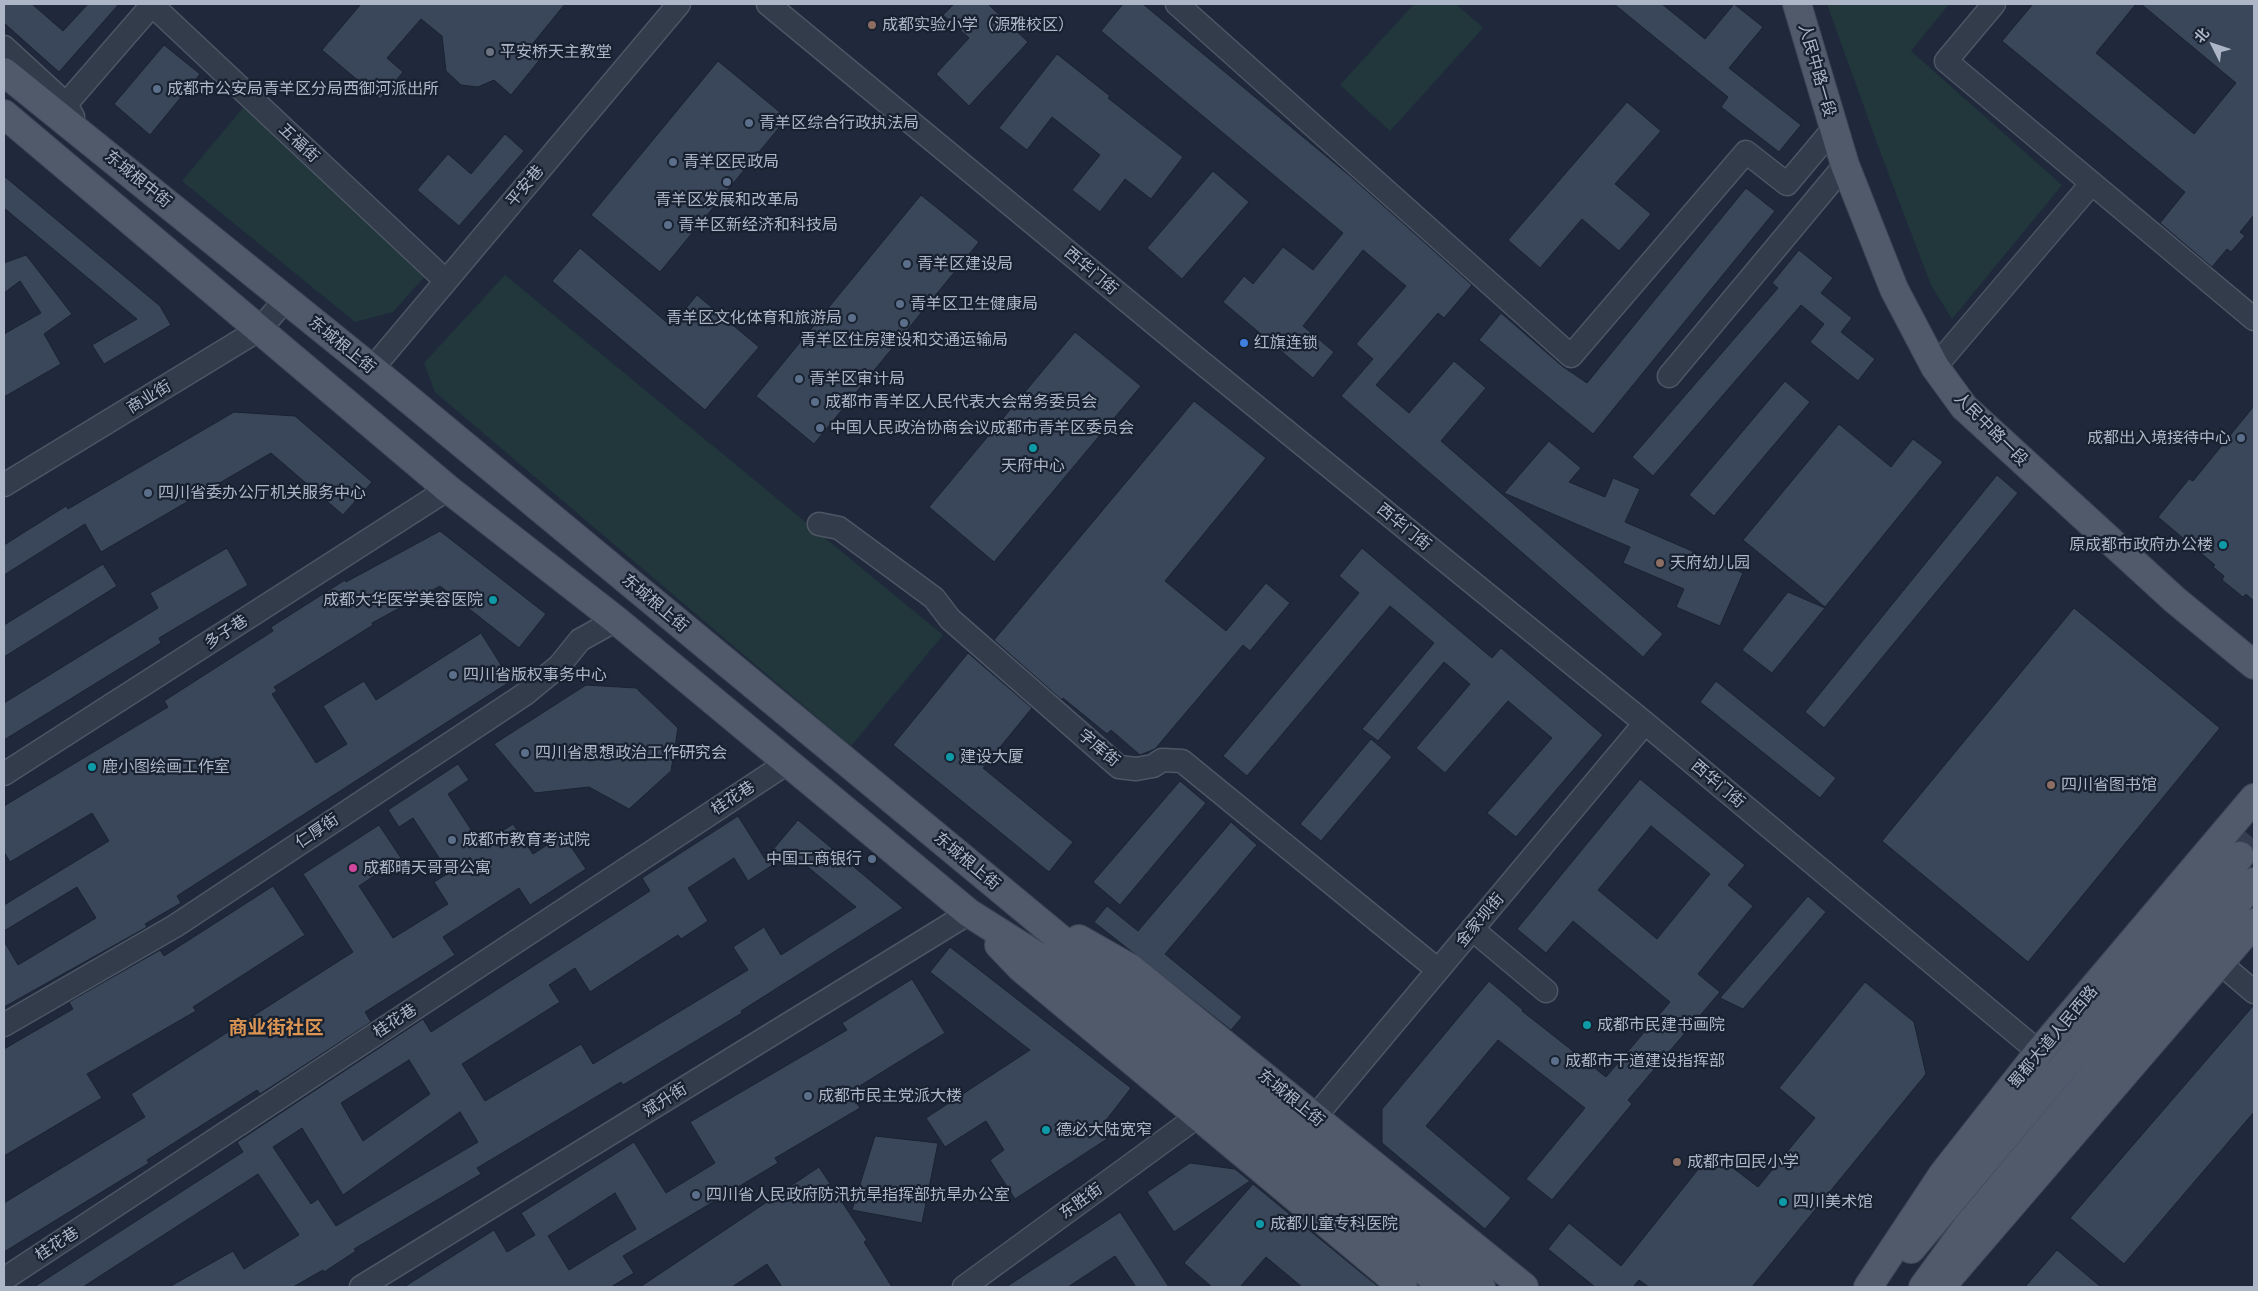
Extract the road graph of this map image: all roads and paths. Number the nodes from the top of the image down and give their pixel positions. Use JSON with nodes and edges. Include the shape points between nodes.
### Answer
{"nodes":[{"id":1,"x":152,"y":4,"type":"edge"},
{"id":2,"x":679,"y":4,"type":"edge"},
{"id":3,"x":768,"y":4,"type":"edge"},
{"id":4,"x":1177,"y":4,"type":"edge"},
{"id":5,"x":1798,"y":4,"type":"edge"},
{"id":6,"x":1994,"y":4,"type":"edge"},
{"id":7,"x":4,"y":47,"type":"edge"},
{"id":8,"x":4,"y":72,"type":"edge"},
{"id":9,"x":66,"y":104,"type":"junction"},
{"id":10,"x":4,"y":114,"type":"edge"},
{"id":11,"x":1834,"y":128,"type":"junction"},
{"id":12,"x":4,"y":130,"type":"edge"},
{"id":13,"x":82,"y":133,"type":"junction"},
{"id":14,"x":1845,"y":165,"type":"junction"},
{"id":15,"x":62,"y":166,"type":"junction"},
{"id":16,"x":2092,"y":183,"type":"junction"},
{"id":17,"x":446,"y":281,"type":"junction"},
{"id":18,"x":286,"y":299,"type":"junction"},
{"id":19,"x":2254,"y":319,"type":"edge"},
{"id":20,"x":260,"y":329,"type":"junction"},
{"id":21,"x":1934,"y":367,"type":"junction"},
{"id":22,"x":372,"y":369,"type":"junction"},
{"id":23,"x":1669,"y":376,"type":"dead end"},
{"id":24,"x":4,"y":485,"type":"edge"},
{"id":25,"x":448,"y":489,"type":"junction"},
{"id":26,"x":819,"y":524,"type":"dead end"},
{"id":27,"x":616,"y":620,"type":"junction"},
{"id":28,"x":2254,"y":665,"type":"edge"},
{"id":29,"x":1645,"y":723,"type":"junction"},
{"id":30,"x":787,"y":763,"type":"junction"},
{"id":31,"x":4,"y":774,"type":"edge"},
{"id":32,"x":2254,"y":798,"type":"edge"},
{"id":33,"x":2244,"y":823,"type":"edge"},
{"id":34,"x":2240,"y":856,"type":"tunnel mouth"},
{"id":35,"x":2254,"y":882,"type":"tunnel mouth"},
{"id":36,"x":1023,"y":907,"type":"junction"},
{"id":37,"x":969,"y":913,"type":"junction"},
{"id":38,"x":2254,"y":923,"type":"edge"},
{"id":39,"x":1472,"y":929,"type":"junction"},
{"id":40,"x":2220,"y":963,"type":"junction"},
{"id":41,"x":1438,"y":970,"type":"junction"},
{"id":42,"x":1546,"y":991,"type":"dead end"},
{"id":43,"x":2254,"y":992,"type":"edge"},
{"id":44,"x":4,"y":1025,"type":"edge"},
{"id":45,"x":2039,"y":1052,"type":"junction"},
{"id":46,"x":1198,"y":1116,"type":"junction"},
{"id":47,"x":1315,"y":1117,"type":"junction"},
{"id":48,"x":4,"y":1279,"type":"edge"},
{"id":49,"x":361,"y":1287,"type":"edge"},
{"id":50,"x":964,"y":1287,"type":"edge"},
{"id":51,"x":1402,"y":1287,"type":"edge"},
{"id":52,"x":1444,"y":1287,"type":"edge"},
{"id":53,"x":1481,"y":1287,"type":"edge"},
{"id":54,"x":1524,"y":1287,"type":"edge"},
{"id":55,"x":1868,"y":1287,"type":"edge"},
{"id":56,"x":1878,"y":1287,"type":"edge"},
{"id":57,"x":1923,"y":1287,"type":"edge"},
{"id":58,"x":1940,"y":1287,"type":"edge"}],
"edges":[{"from":1,"to":9,"type":"street","name":"五福街"},
{"from":1,"to":17,"type":"street","name":"五福街"},
{"from":2,"to":17,"type":"street","name":"平安巷"},
{"from":3,"to":29,"type":"street","name":"西华门街"},
{"from":4,"to":11,"type":"street","via":[[1571,356],[1746,152],[1787,184]]},
{"from":5,"to":11,"type":"main road","name":"人民中路一段"},
{"from":6,"to":16,"type":"street","via":[[1946,61]]},
{"from":7,"to":9,"type":"street","name":"东城根中街"},
{"from":8,"to":13,"type":"main road"},
{"from":9,"to":13,"type":"street","name":"东城根中街"},
{"from":10,"to":15,"type":"main road"},
{"from":11,"to":14,"type":"main road","name":"人民中路一段"},
{"from":12,"to":15,"type":"street"},
{"from":13,"to":18,"type":"main road","name":"东城根中街"},
{"from":14,"to":21,"type":"main road","name":"人民中路一段","via":[[1894,289]]},
{"from":14,"to":23,"type":"street"},
{"from":15,"to":20,"type":"main road"},
{"from":16,"to":19,"type":"street"},
{"from":16,"to":21,"type":"street"},
{"from":17,"to":22,"type":"street","name":"平安巷"},
{"from":18,"to":20,"type":"street","name":"商业街"},
{"from":18,"to":22,"type":"main road","name":"东城根上街"},
{"from":20,"to":24,"type":"street","name":"商业街"},
{"from":20,"to":25,"type":"main road"},
{"from":21,"to":28,"type":"main road","name":"人民中路一段","via":[[1964,407],[2174,600]]},
{"from":22,"to":36,"type":"main road","name":"东城根上街"},
{"from":25,"to":27,"type":"main road"},
{"from":25,"to":31,"type":"street","name":"多子巷"},
{"from":26,"to":41,"type":"street","name":"字库街","via":[[840,528],[934,598],[950,619],[1119,767],[1136,769],[1153,766],[1162,760],[1182,761]]},
{"from":27,"to":30,"type":"main road"},
{"from":27,"to":44,"type":"street","name":"仁厚街","via":[[580,640],[559,666],[525,694],[192,914]]},
{"from":29,"to":39,"type":"street","name":"金家坝街"},
{"from":29,"to":45,"type":"street","name":"西华门街"},
{"from":30,"to":37,"type":"main road"},
{"from":30,"to":48,"type":"street","name":"桂花巷"},
{"from":32,"to":33,"type":"main road","name":"蜀都大道人民西路"},
{"from":33,"to":45,"type":"main road","name":"蜀都大道人民西路"},
{"from":34,"to":56,"type":"main road","name":"蜀都大道人民西路"},
{"from":35,"to":57,"type":"main road","via":[[1966,1228]]},
{"from":36,"to":47,"type":"main road","name":"东城根上街","via":[[1130,968]]},
{"from":36,"to":53,"type":"main road","name":"东城根上街","via":[[1126,996]]},
{"from":37,"to":46,"type":"main road","via":[[1020,968]]},
{"from":37,"to":49,"type":"street","name":"斌升街"},
{"from":37,"to":52,"type":"main road","via":[[1045,961]]},
{"from":38,"to":40,"type":"main road"},
{"from":39,"to":41,"type":"street","name":"金家坝街"},
{"from":39,"to":42,"type":"street"},
{"from":40,"to":43,"type":"street"},
{"from":40,"to":58,"type":"main road"},
{"from":41,"to":47,"type":"street","name":"金家坝街"},
{"from":45,"to":55,"type":"main road","name":"蜀都大道人民西路","via":[[1943,1174]]},
{"from":46,"to":50,"type":"street","name":"东胜街"},
{"from":46,"to":51,"type":"main road"},
{"from":47,"to":54,"type":"main road","name":"东城根上街"}]}
